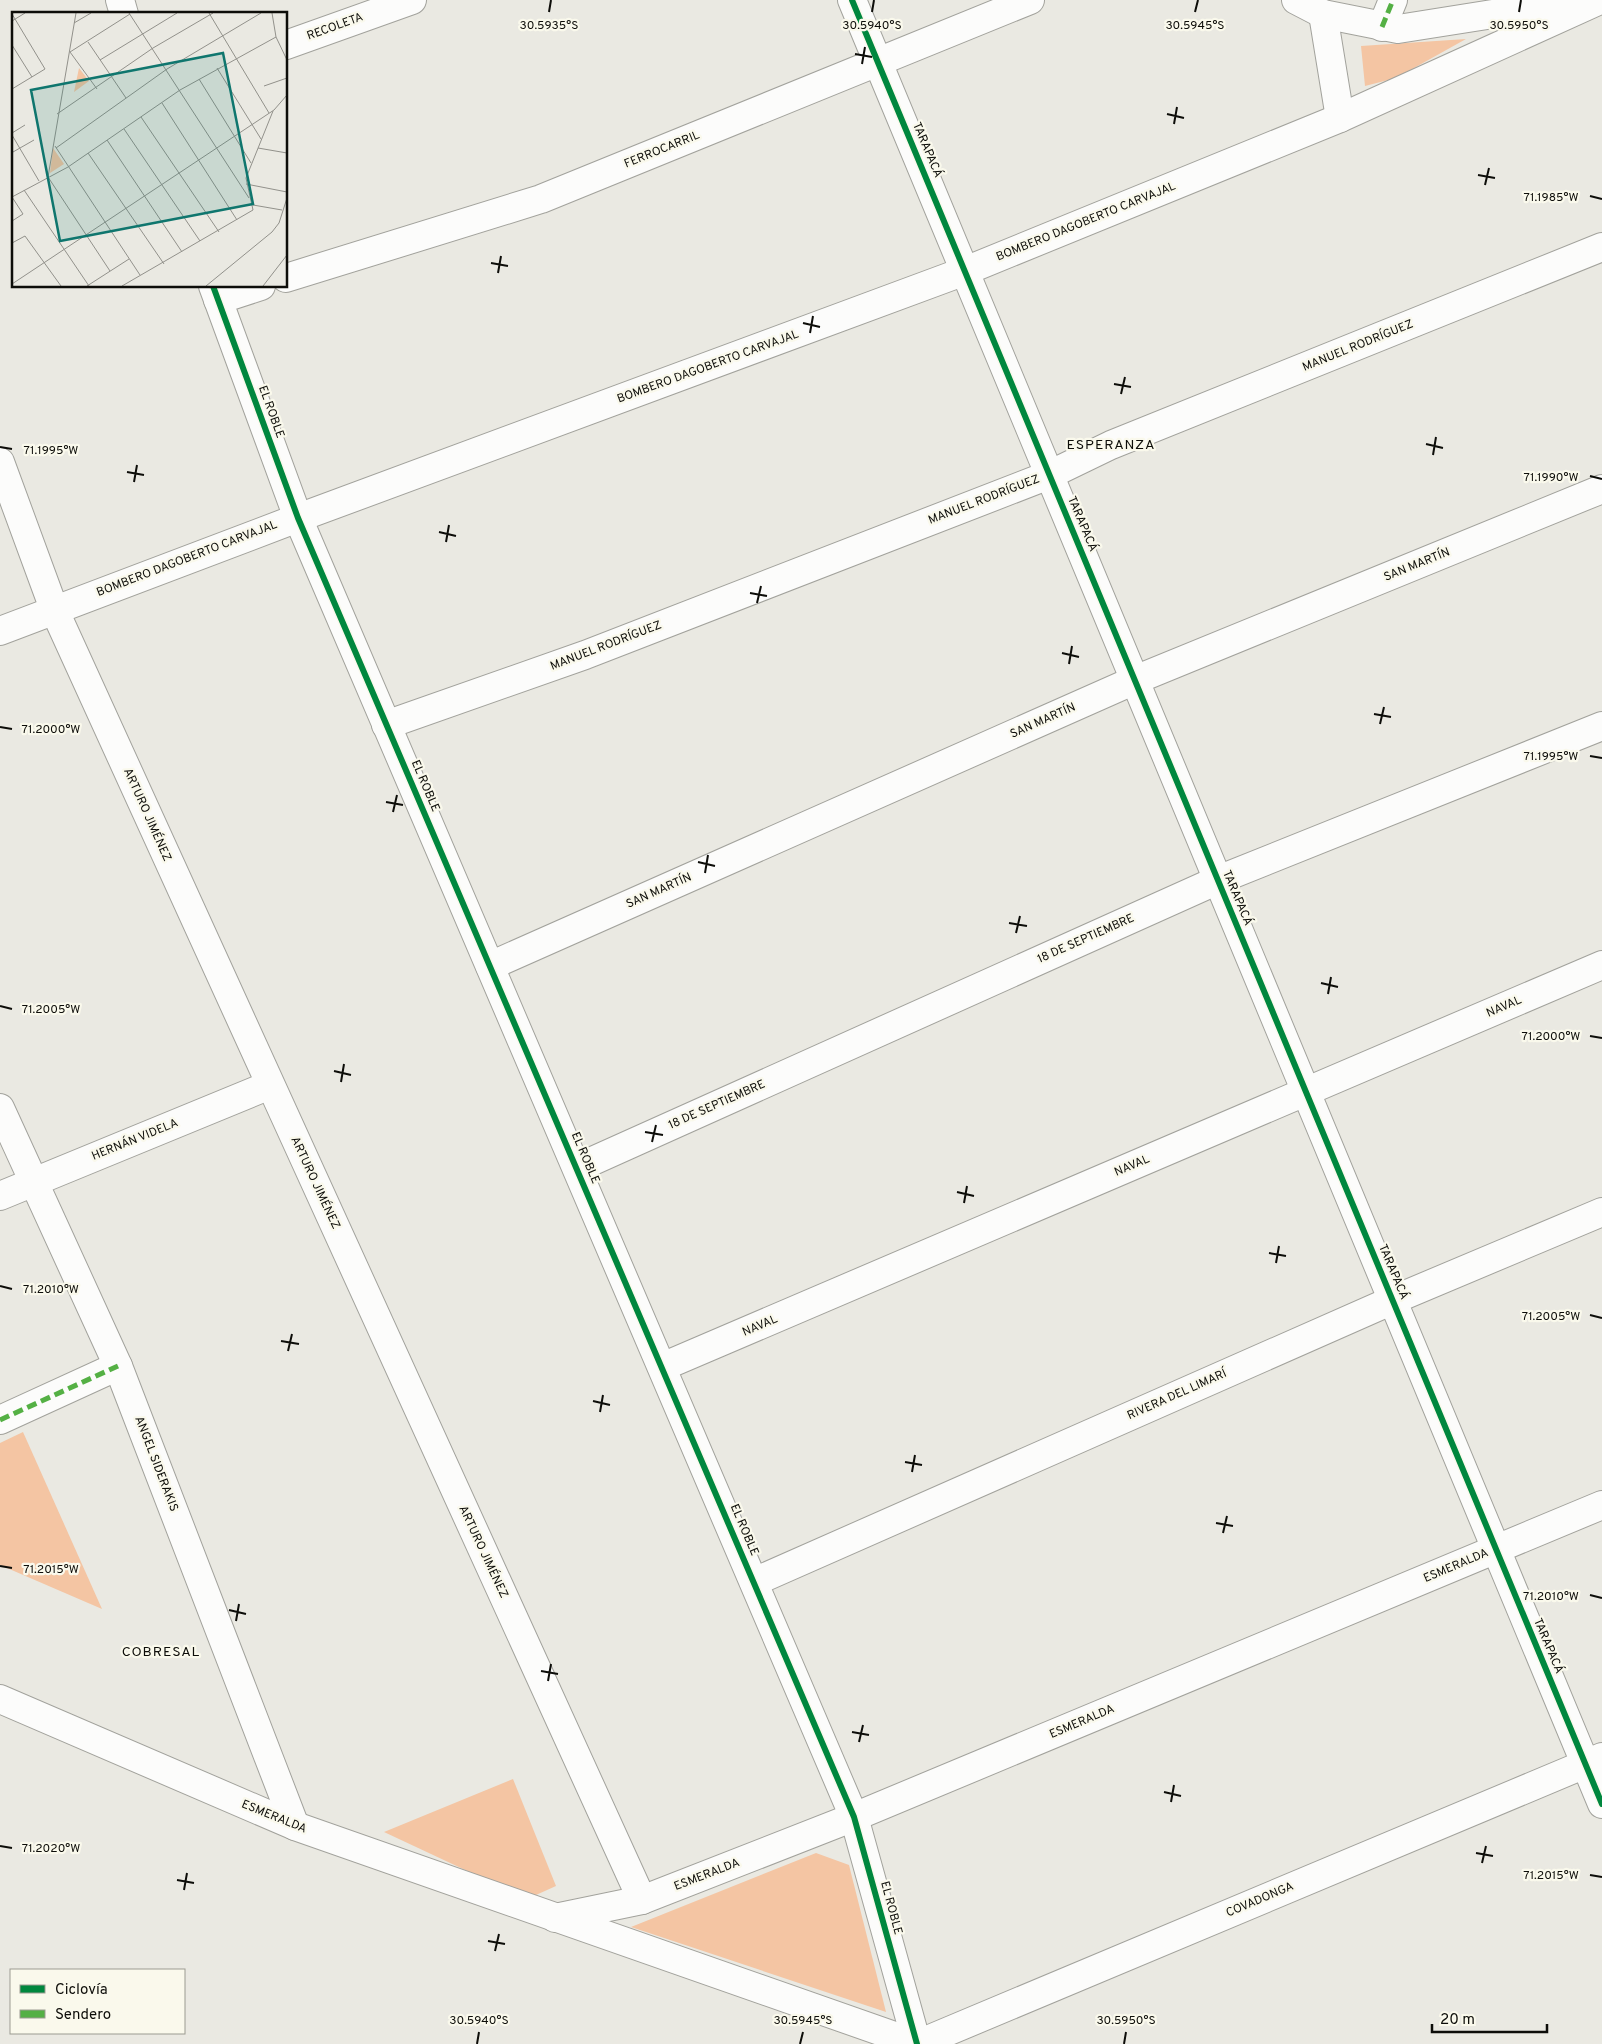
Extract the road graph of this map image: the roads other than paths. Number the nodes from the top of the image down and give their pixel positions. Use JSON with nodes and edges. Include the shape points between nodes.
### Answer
{"nodes":[{"id":1,"x":412,"y":0,"type":"edge"},
{"id":2,"x":852,"y":0,"type":"edge"},
{"id":3,"x":1030,"y":0,"type":"edge"},
{"id":4,"x":1296,"y":0,"type":"edge"},
{"id":5,"x":1393,"y":0,"type":"edge"},
{"id":6,"x":1584,"y":0,"type":"edge"},
{"id":7,"x":1600,"y":0,"type":"edge"},
{"id":8,"x":1323,"y":14,"type":"junction"},
{"id":9,"x":1382,"y":27,"type":"junction"},
{"id":10,"x":288,"y":44,"type":"edge"},
{"id":11,"x":878,"y":63,"type":"junction"},
{"id":12,"x":1340,"y":118,"type":"junction"},
{"id":13,"x":1602,"y":247,"type":"edge"},
{"id":14,"x":965,"y":271,"type":"junction"},
{"id":15,"x":288,"y":277,"type":"edge"},
{"id":16,"x":248,"y":288,"type":"edge"},
{"id":17,"x":216,"y":293,"type":"edge"},
{"id":18,"x":0,"y":462,"type":"edge"},
{"id":19,"x":1049,"y":475,"type":"junction"},
{"id":20,"x":1602,"y":489,"type":"edge"},
{"id":21,"x":298,"y":518,"type":"junction"},
{"id":22,"x":54,"y":609,"type":"junction"},
{"id":23,"x":0,"y":631,"type":"edge"},
{"id":24,"x":1135,"y":680,"type":"junction"},
{"id":25,"x":386,"y":724,"type":"junction"},
{"id":26,"x":1602,"y":726,"type":"edge"},
{"id":27,"x":1218,"y":880,"type":"junction"},
{"id":28,"x":1602,"y":965,"type":"edge"},
{"id":29,"x":490,"y":966,"type":"junction"},
{"id":30,"x":270,"y":1085,"type":"junction"},
{"id":31,"x":1306,"y":1092,"type":"junction"},
{"id":32,"x":0,"y":1108,"type":"edge"},
{"id":33,"x":577,"y":1168,"type":"junction"},
{"id":34,"x":34,"y":1181,"type":"junction"},
{"id":35,"x":0,"y":1196,"type":"edge"},
{"id":36,"x":1602,"y":1212,"type":"edge"},
{"id":37,"x":1393,"y":1300,"type":"junction"},
{"id":38,"x":118,"y":1366,"type":"junction"},
{"id":39,"x":662,"y":1367,"type":"junction"},
{"id":40,"x":0,"y":1420,"type":"edge"},
{"id":41,"x":1602,"y":1504,"type":"edge"},
{"id":42,"x":1496,"y":1549,"type":"junction"},
{"id":43,"x":754,"y":1582,"type":"junction"},
{"id":44,"x":0,"y":1699,"type":"edge"},
{"id":45,"x":1594,"y":1760,"type":"edge"},
{"id":46,"x":1602,"y":1804,"type":"edge"},
{"id":47,"x":854,"y":1816,"type":"junction"},
{"id":48,"x":295,"y":1826,"type":"junction"},
{"id":49,"x":642,"y":1900,"type":"junction"},
{"id":50,"x":555,"y":1918,"type":"junction"},
{"id":51,"x":917,"y":2044,"type":"edge"}],
"edges":[{"from":1,"to":10,"type":"street","name":"RECOLETA"},
{"from":2,"to":11,"type":"street","name":"TARAPACÁ"},
{"from":3,"to":11,"type":"street","name":"FERROCARRIL"},
{"from":4,"to":8,"type":"street"},
{"from":5,"to":9,"type":"street"},
{"from":6,"to":9,"type":"street","via":[[1398,29]]},
{"from":7,"to":12,"type":"street","name":"BOMBERO DAGOBERTO CARVAJAL"},
{"from":8,"to":9,"type":"street"},
{"from":8,"to":12,"type":"street"},
{"from":11,"to":14,"type":"street","name":"TARAPACÁ"},
{"from":11,"to":15,"type":"street","name":"FERROCARRIL","via":[[541,199]]},
{"from":12,"to":14,"type":"street","name":"BOMBERO DAGOBERTO CARVAJAL"},
{"from":13,"to":19,"type":"street","name":"MANUEL RODRÍGUEZ","via":[[1111,445]]},
{"from":14,"to":19,"type":"street","name":"TARAPACÁ"},
{"from":14,"to":21,"type":"street","name":"BOMBERO DAGOBERTO CARVAJAL"},
{"from":16,"to":17,"type":"street"},
{"from":17,"to":21,"type":"street","name":"EL ROBLE"},
{"from":18,"to":22,"type":"street","name":"ARTURO JIMÉNEZ"},
{"from":19,"to":24,"type":"street","name":"TARAPACÁ"},
{"from":19,"to":25,"type":"street","name":"MANUEL RODRÍGUEZ","via":[[585,655]]},
{"from":20,"to":24,"type":"street","name":"SAN MARTÍN"},
{"from":21,"to":22,"type":"street","name":"BOMBERO DAGOBERTO CARVAJAL"},
{"from":21,"to":25,"type":"street","name":"EL ROBLE"},
{"from":22,"to":23,"type":"street","name":"BOMBERO DAGOBERTO CARVAJAL"},
{"from":22,"to":30,"type":"street","name":"ARTURO JIMÉNEZ"},
{"from":24,"to":27,"type":"street","name":"TARAPACÁ"},
{"from":24,"to":29,"type":"street","name":"SAN MARTÍN"},
{"from":25,"to":29,"type":"street","name":"EL ROBLE"},
{"from":26,"to":27,"type":"street","name":"18 DE SEPTIEMBRE"},
{"from":27,"to":31,"type":"street","name":"TARAPACÁ"},
{"from":27,"to":33,"type":"street","name":"18 DE SEPTIEMBRE"},
{"from":28,"to":31,"type":"street","name":"NAVAL"},
{"from":29,"to":33,"type":"street","name":"EL ROBLE"},
{"from":30,"to":34,"type":"street","name":"HERNÁN VIDELA"},
{"from":30,"to":49,"type":"street","name":"ARTURO JIMÉNEZ"},
{"from":31,"to":37,"type":"street","name":"TARAPACÁ"},
{"from":31,"to":39,"type":"street","name":"NAVAL"},
{"from":32,"to":34,"type":"street","name":"ANGEL SIDERAKIS"},
{"from":33,"to":39,"type":"street","name":"EL ROBLE"},
{"from":34,"to":35,"type":"street","name":"HERNÁN VIDELA"},
{"from":34,"to":38,"type":"street","name":"ANGEL SIDERAKIS"},
{"from":36,"to":37,"type":"street","name":"RIVERA DEL LIMARÍ"},
{"from":37,"to":42,"type":"street","name":"TARAPACÁ"},
{"from":37,"to":43,"type":"street","name":"RIVERA DEL LIMARÍ"},
{"from":38,"to":40,"type":"street"},
{"from":38,"to":48,"type":"street","name":"ANGEL SIDERAKIS"},
{"from":39,"to":43,"type":"street","name":"EL ROBLE"},
{"from":41,"to":42,"type":"street","name":"ESMERALDA"},
{"from":42,"to":45,"type":"street","name":"TARAPACÁ"},
{"from":42,"to":47,"type":"street","name":"ESMERALDA"},
{"from":43,"to":47,"type":"street","name":"EL ROBLE"},
{"from":44,"to":48,"type":"street","name":"ESMERALDA"},
{"from":45,"to":46,"type":"street","name":"TARAPACÁ"},
{"from":45,"to":51,"type":"street","name":"COVADONGA"},
{"from":47,"to":49,"type":"street","name":"ESMERALDA"},
{"from":47,"to":51,"type":"street","name":"EL ROBLE"},
{"from":48,"to":50,"type":"street","name":"ESMERALDA"},
{"from":49,"to":50,"type":"street","name":"ESMERALDA"},
{"from":50,"to":51,"type":"street","name":"ESMERALDA"}]}
